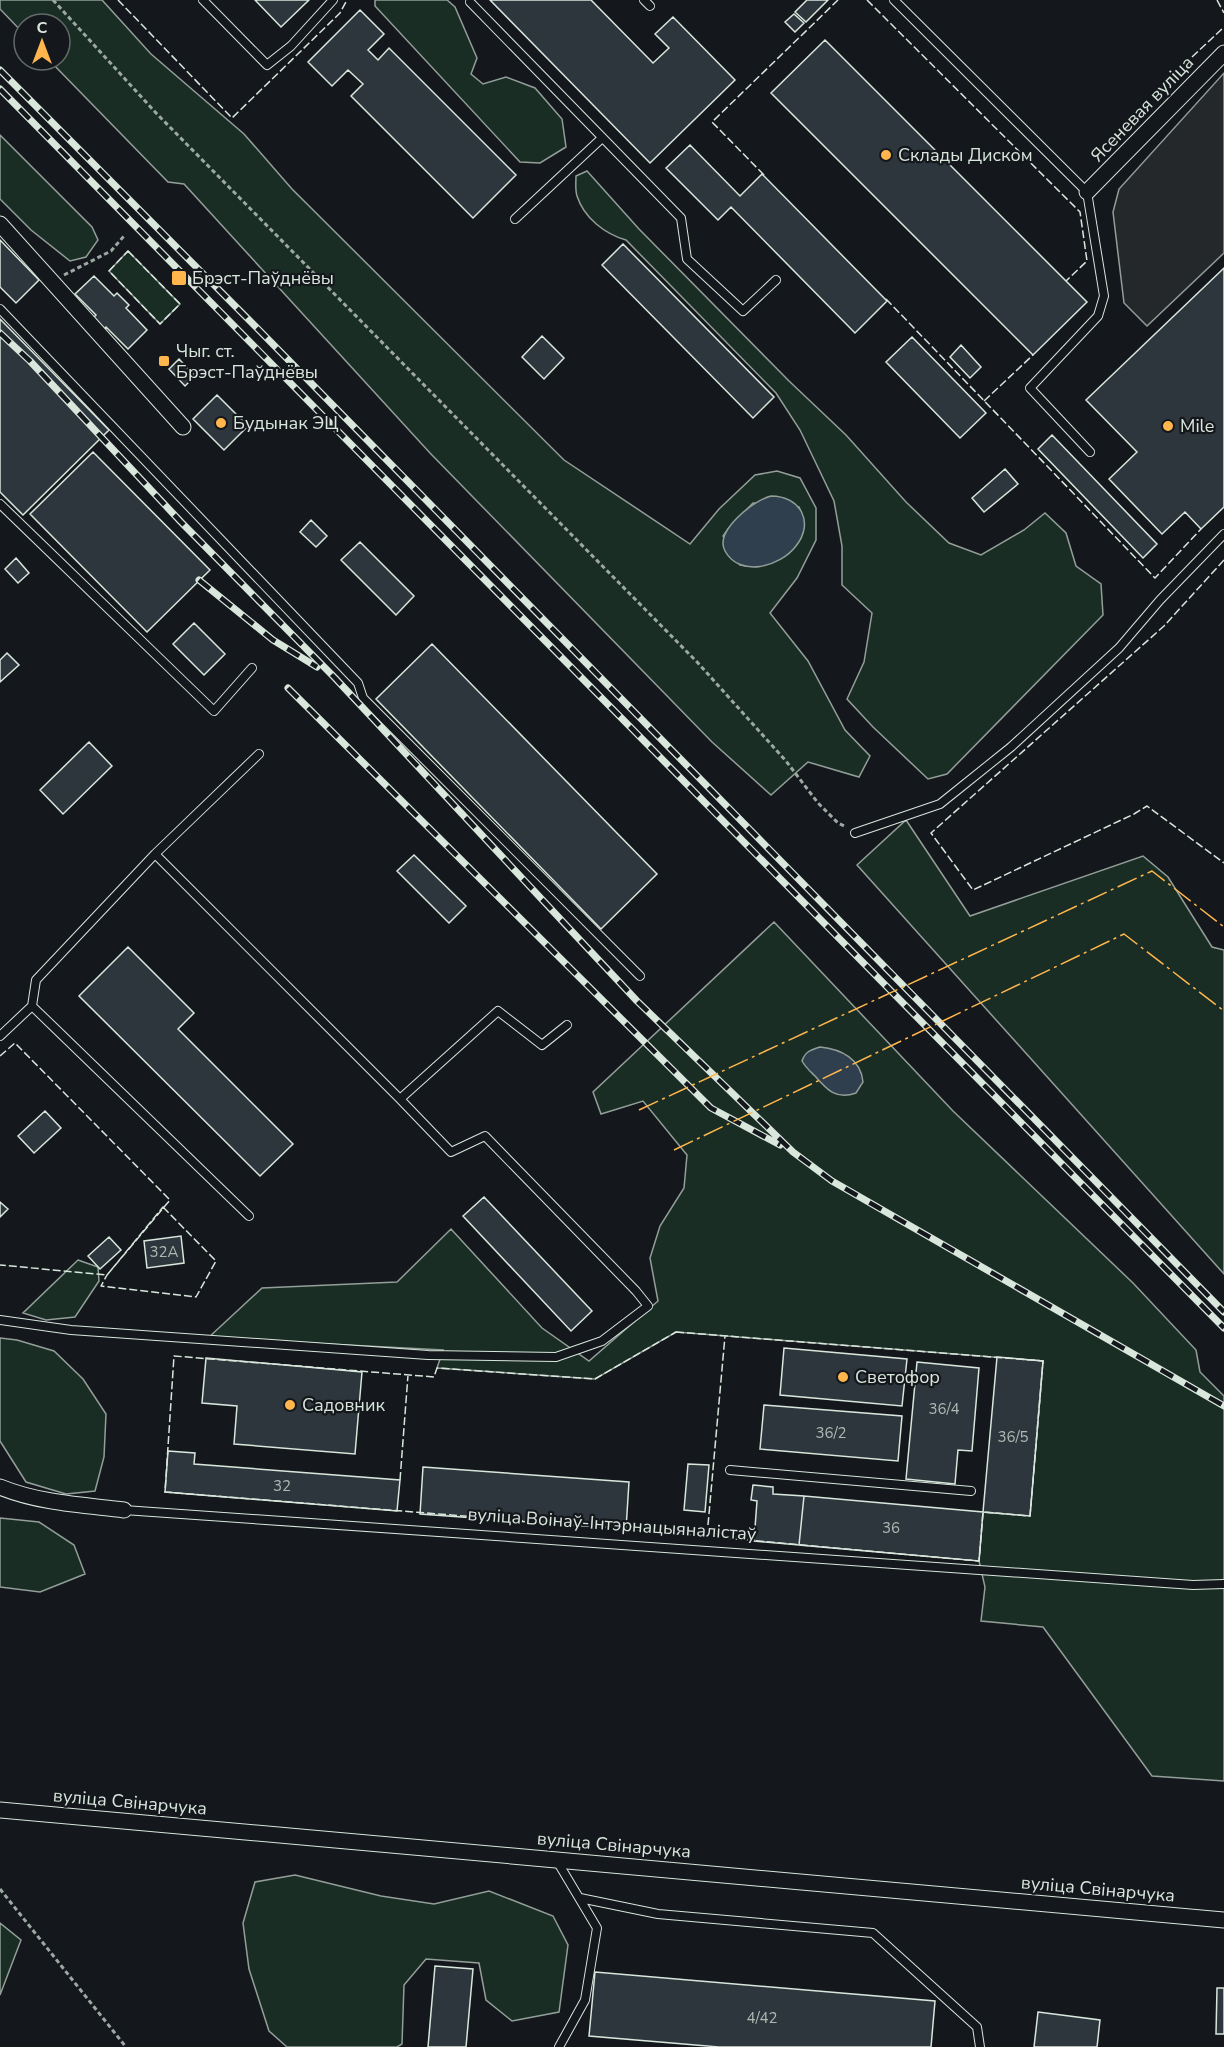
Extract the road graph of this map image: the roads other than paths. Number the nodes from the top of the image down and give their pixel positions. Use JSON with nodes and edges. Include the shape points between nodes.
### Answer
{"nodes":[{"id":1,"x":203,"y":0,"type":"edge"},
{"id":2,"x":333,"y":0,"type":"edge"},
{"id":3,"x":894,"y":0,"type":"edge"},
{"id":4,"x":470,"y":1,"type":"edge"},
{"id":5,"x":1224,"y":53,"type":"edge"},
{"id":6,"x":602,"y":138,"type":"junction"},
{"id":7,"x":1087,"y":192,"type":"junction"},
{"id":8,"x":515,"y":219,"type":"dead end"},
{"id":9,"x":0,"y":224,"type":"edge"},
{"id":10,"x":776,"y":280,"type":"dead end"},
{"id":11,"x":0,"y":309,"type":"edge"},
{"id":12,"x":183,"y":427,"type":"dead end"},
{"id":13,"x":1090,"y":452,"type":"dead end"},
{"id":14,"x":0,"y":504,"type":"edge"},
{"id":15,"x":1224,"y":534,"type":"edge"},
{"id":16,"x":252,"y":668,"type":"dead end"},
{"id":17,"x":259,"y":754,"type":"dead end"},
{"id":18,"x":855,"y":833,"type":"road end"},
{"id":19,"x":155,"y":854,"type":"junction"},
{"id":20,"x":640,"y":976,"type":"dead end"},
{"id":21,"x":32,"y":1006,"type":"junction"},
{"id":22,"x":567,"y":1025,"type":"dead end"},
{"id":23,"x":0,"y":1036,"type":"edge"},
{"id":24,"x":400,"y":1099,"type":"junction"},
{"id":25,"x":249,"y":1216,"type":"dead end"},
{"id":26,"x":0,"y":1320,"type":"edge"},
{"id":27,"x":730,"y":1470,"type":"dead end"},
{"id":28,"x":0,"y":1487,"type":"edge"},
{"id":29,"x":971,"y":1491,"type":"dead end"},
{"id":30,"x":124,"y":1510,"type":"joint"},
{"id":31,"x":1224,"y":1584,"type":"edge"},
{"id":32,"x":0,"y":1810,"type":"edge"},
{"id":33,"x":556,"y":1860,"type":"junction"},
{"id":34,"x":579,"y":1899,"type":"junction"},
{"id":35,"x":1224,"y":1920,"type":"edge"},
{"id":36,"x":559,"y":2047,"type":"edge"},
{"id":37,"x":980,"y":2047,"type":"edge"}],
"edges":[{"from":1,"to":2,"type":"lane","via":[[267,65],[291,46]]},
{"from":3,"to":7,"type":"lane"},
{"from":4,"to":6,"type":"lane"},
{"from":5,"to":7,"type":"street","name":"Ясеневая вуліца"},
{"from":6,"to":8,"type":"lane"},
{"from":6,"to":10,"type":"lane","via":[[681,218],[687,259],[743,310]]},
{"from":7,"to":13,"type":"lane","via":[[1104,296],[1098,316],[1029,388]]},
{"from":9,"to":12,"type":"street"},
{"from":11,"to":20,"type":"lane","via":[[358,683],[363,698]]},
{"from":14,"to":16,"type":"lane","via":[[214,711]]},
{"from":15,"to":18,"type":"lane","via":[[1119,648],[1002,754],[940,804]]},
{"from":17,"to":19,"type":"lane"},
{"from":19,"to":21,"type":"lane","via":[[36,980]]},
{"from":19,"to":24,"type":"lane"},
{"from":21,"to":23,"type":"lane"},
{"from":21,"to":25,"type":"lane"},
{"from":22,"to":24,"type":"lane","via":[[542,1045],[498,1011]]},
{"from":24,"to":26,"type":"lane","via":[[451,1152],[485,1136],[648,1306],[602,1341],[556,1357],[417,1354],[71,1330]]},
{"from":27,"to":29,"type":"lane"},
{"from":28,"to":30,"type":"street","name":"вуліца Воінаў-Інтэрнацыяналістаў","via":[[66,1504]]},
{"from":30,"to":31,"type":"lane","name":"вуліца Воінаў-Інтэрнацыяналістаў","via":[[1193,1586]]},
{"from":32,"to":33,"type":"street","name":"вуліца Свінарчука"},
{"from":33,"to":34,"type":"lane"},
{"from":33,"to":35,"type":"street","name":"вуліца Свінарчука"},
{"from":34,"to":36,"type":"lane","via":[[597,1928],[585,2000]]},
{"from":34,"to":37,"type":"lane","via":[[658,1914],[873,1933],[977,2027]]}]}
